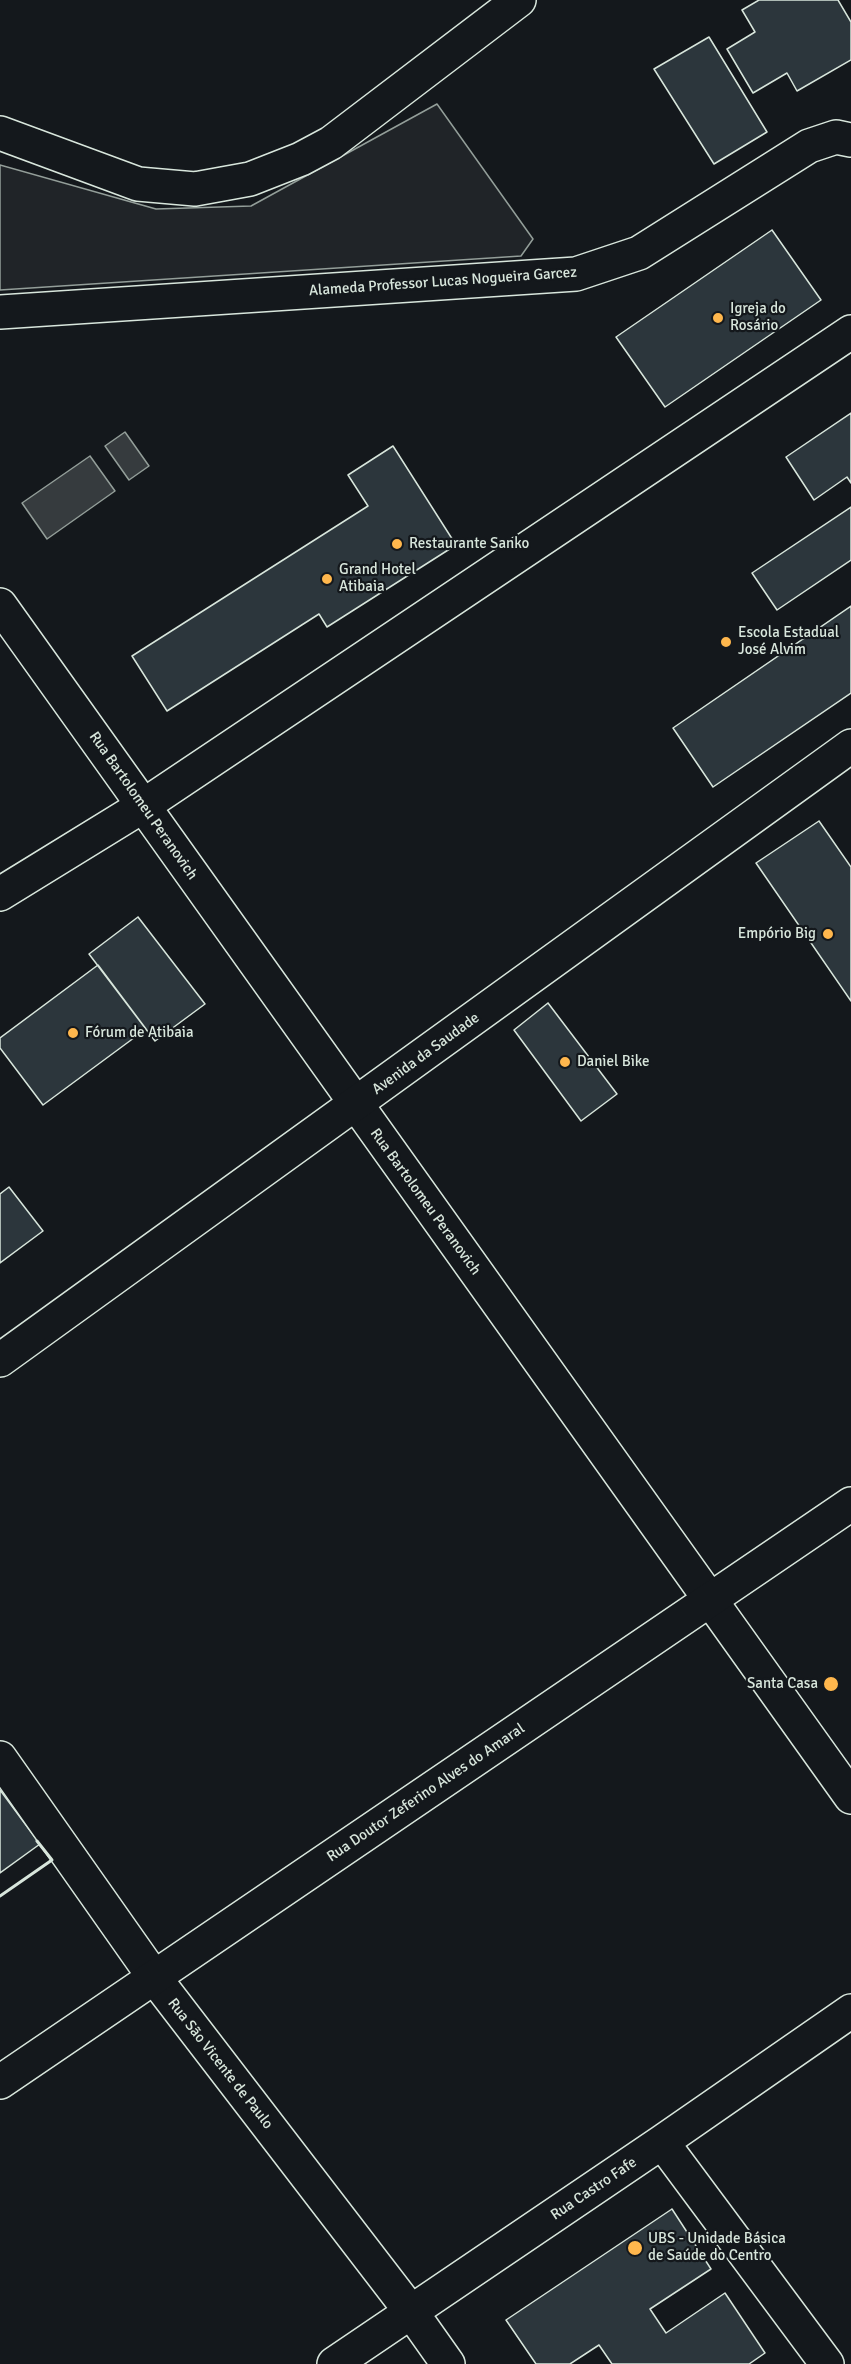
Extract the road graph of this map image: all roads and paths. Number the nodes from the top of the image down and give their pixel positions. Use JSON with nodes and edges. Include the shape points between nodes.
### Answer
{"nodes":[{"id":1,"x":519,"y":0,"type":"edge"},
{"id":2,"x":0,"y":133,"type":"edge"},
{"id":3,"x":851,"y":140,"type":"edge"},
{"id":4,"x":0,"y":312,"type":"edge"},
{"id":5,"x":851,"y":332,"type":"edge"},
{"id":6,"x":0,"y":605,"type":"edge"},
{"id":7,"x":851,"y":746,"type":"edge"},
{"id":8,"x":143,"y":806,"type":"junction"},
{"id":9,"x":0,"y":894,"type":"edge"},
{"id":10,"x":356,"y":1105,"type":"junction"},
{"id":11,"x":0,"y":1360,"type":"edge"},
{"id":12,"x":851,"y":1504,"type":"edge"},
{"id":13,"x":710,"y":1600,"type":"junction"},
{"id":14,"x":0,"y":1758,"type":"edge"},
{"id":15,"x":851,"y":1797,"type":"edge"},
{"id":16,"x":154,"y":1977,"type":"junction"},
{"id":17,"x":851,"y":2011,"type":"edge"},
{"id":18,"x":0,"y":2082,"type":"edge"},
{"id":19,"x":662,"y":2142,"type":"junction"},
{"id":20,"x":412,"y":2313,"type":"junction"},
{"id":21,"x":334,"y":2364,"type":"edge"},
{"id":22,"x":448,"y":2364,"type":"edge"},
{"id":23,"x":827,"y":2364,"type":"edge"}],
"edges":[{"from":1,"to":2,"type":"street","via":[[331,143],[250,179],[195,189],[138,184]]},
{"from":3,"to":4,"type":"street","name":"Alameda Professor Lucas Nogueira Garcez","via":[[836,137],[809,147],[639,253],[576,274]]},
{"from":5,"to":8,"type":"street"},
{"from":6,"to":8,"type":"street","name":"Rua Bartolomeu Peranovich"},
{"from":7,"to":10,"type":"street","name":"Avenida da Saudade"},
{"from":8,"to":9,"type":"street"},
{"from":8,"to":10,"type":"street","name":"Rua Bartolomeu Peranovich"},
{"from":10,"to":11,"type":"street","name":"Avenida da Saudade"},
{"from":10,"to":13,"type":"street","name":"Rua Bartolomeu Peranovich"},
{"from":12,"to":13,"type":"street","name":"Rua Doutor Zeferino Alves do Amaral"},
{"from":13,"to":15,"type":"street","name":"Rua Bartolomeu Peranovich"},
{"from":13,"to":16,"type":"street","name":"Rua Doutor Zeferino Alves do Amaral"},
{"from":14,"to":16,"type":"street","name":"Rua São Vicente de Paulo"},
{"from":16,"to":18,"type":"street","name":"Rua Doutor Zeferino Alves do Amaral"},
{"from":16,"to":20,"type":"street","name":"Rua São Vicente de Paulo"},
{"from":17,"to":19,"type":"street","name":"Rua Castro Fafe"},
{"from":19,"to":20,"type":"street","name":"Rua Castro Fafe"},
{"from":19,"to":23,"type":"street"},
{"from":20,"to":21,"type":"street","name":"Rua Castro Fafe"},
{"from":20,"to":22,"type":"street","name":"Rua São Vicente de Paulo"}]}
